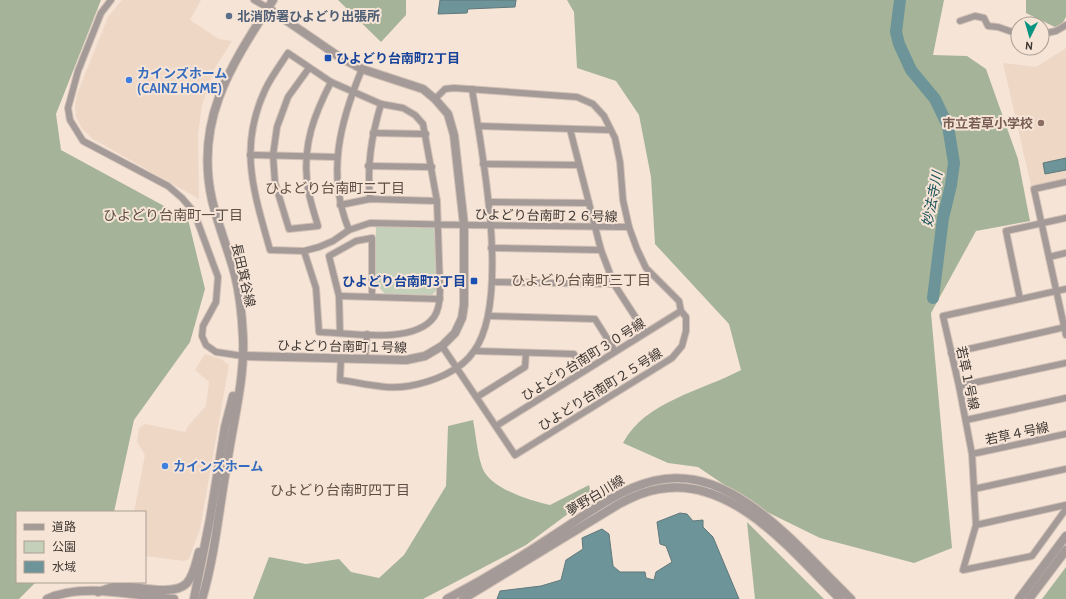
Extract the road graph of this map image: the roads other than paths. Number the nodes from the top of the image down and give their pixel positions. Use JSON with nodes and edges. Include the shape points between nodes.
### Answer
{"nodes":[{"id":1,"x":111,"y":0,"type":"edge"},
{"id":2,"x":254,"y":0,"type":"edge"},
{"id":3,"x":273,"y":0,"type":"edge"},
{"id":4,"x":268,"y":8,"type":"junction"},
{"id":5,"x":960,"y":21,"type":"dead end"},
{"id":6,"x":1066,"y":25,"type":"edge"},
{"id":7,"x":1010,"y":31,"type":"edge"},
{"id":8,"x":1050,"y":32,"type":"edge"},
{"id":9,"x":308,"y":68,"type":"junction"},
{"id":10,"x":362,"y":69,"type":"junction"},
{"id":11,"x":331,"y":82,"type":"junction"},
{"id":12,"x":472,"y":89,"type":"junction"},
{"id":13,"x":352,"y":93,"type":"junction"},
{"id":14,"x":435,"y":99,"type":"junction"},
{"id":15,"x":381,"y":104,"type":"junction"},
{"id":16,"x":478,"y":126,"type":"junction"},
{"id":17,"x":570,"y":129,"type":"junction"},
{"id":18,"x":610,"y":130,"type":"junction"},
{"id":19,"x":373,"y":133,"type":"junction"},
{"id":20,"x":426,"y":134,"type":"junction"},
{"id":21,"x":250,"y":155,"type":"junction"},
{"id":22,"x":273,"y":155,"type":"junction"},
{"id":23,"x":306,"y":156,"type":"junction"},
{"id":24,"x":336,"y":157,"type":"junction"},
{"id":25,"x":484,"y":164,"type":"junction"},
{"id":26,"x":578,"y":165,"type":"junction"},
{"id":27,"x":368,"y":166,"type":"junction"},
{"id":28,"x":432,"y":167,"type":"junction"},
{"id":29,"x":1066,"y":182,"type":"edge"},
{"id":30,"x":370,"y":200,"type":"junction"},
{"id":31,"x":437,"y":201,"type":"junction"},
{"id":32,"x":488,"y":202,"type":"junction"},
{"id":33,"x":589,"y":203,"type":"junction"},
{"id":34,"x":340,"y":206,"type":"junction"},
{"id":35,"x":1066,"y":218,"type":"edge"},
{"id":36,"x":1041,"y":223,"type":"junction"},
{"id":37,"x":439,"y":225,"type":"junction"},
{"id":38,"x":464,"y":225,"type":"junction"},
{"id":39,"x":490,"y":225,"type":"junction"},
{"id":40,"x":595,"y":227,"type":"junction"},
{"id":41,"x":629,"y":227,"type":"junction"},
{"id":42,"x":349,"y":230,"type":"junction"},
{"id":43,"x":491,"y":248,"type":"junction"},
{"id":44,"x":601,"y":250,"type":"junction"},
{"id":45,"x":304,"y":251,"type":"junction"},
{"id":46,"x":1066,"y":253,"type":"edge"},
{"id":47,"x":1049,"y":257,"type":"junction"},
{"id":48,"x":492,"y":282,"type":"junction"},
{"id":49,"x":614,"y":284,"type":"junction"},
{"id":50,"x":1066,"y":289,"type":"edge"},
{"id":51,"x":1056,"y":291,"type":"junction"},
{"id":52,"x":339,"y":296,"type":"junction"},
{"id":53,"x":372,"y":297,"type":"junction"},
{"id":54,"x":440,"y":299,"type":"junction"},
{"id":55,"x":1020,"y":299,"type":"junction"},
{"id":56,"x":681,"y":311,"type":"junction"},
{"id":57,"x":489,"y":316,"type":"junction"},
{"id":58,"x":1065,"y":327,"type":"edge"},
{"id":59,"x":340,"y":332,"type":"junction"},
{"id":60,"x":645,"y":332,"type":"junction"},
{"id":61,"x":367,"y":334,"type":"junction"},
{"id":62,"x":1066,"y":335,"type":"edge"},
{"id":63,"x":442,"y":346,"type":"junction"},
{"id":64,"x":475,"y":351,"type":"junction"},
{"id":65,"x":615,"y":351,"type":"junction"},
{"id":66,"x":526,"y":353,"type":"junction"},
{"id":67,"x":951,"y":353,"type":"junction"},
{"id":68,"x":243,"y":356,"type":"junction"},
{"id":69,"x":341,"y":359,"type":"junction"},
{"id":70,"x":366,"y":359,"type":"junction"},
{"id":71,"x":1066,"y":363,"type":"edge"},
{"id":72,"x":457,"y":368,"type":"junction"},
{"id":73,"x":584,"y":371,"type":"junction"},
{"id":74,"x":959,"y":386,"type":"junction"},
{"id":75,"x":477,"y":397,"type":"junction"},
{"id":76,"x":1066,"y":398,"type":"edge"},
{"id":77,"x":966,"y":420,"type":"junction"},
{"id":78,"x":496,"y":426,"type":"junction"},
{"id":79,"x":1066,"y":434,"type":"edge"},
{"id":80,"x":972,"y":454,"type":"junction"},
{"id":81,"x":1066,"y":469,"type":"edge"},
{"id":82,"x":974,"y":490,"type":"junction"},
{"id":83,"x":1066,"y":506,"type":"edge"},
{"id":84,"x":1066,"y":510,"type":"edge"},
{"id":85,"x":210,"y":519,"type":"junction"},
{"id":86,"x":976,"y":525,"type":"junction"},
{"id":87,"x":1066,"y":536,"type":"edge"},
{"id":88,"x":1066,"y":550,"type":"edge"},
{"id":89,"x":208,"y":576,"type":"junction"},
{"id":90,"x":98,"y":592,"type":"junction"},
{"id":91,"x":47,"y":599,"type":"edge"},
{"id":92,"x":174,"y":599,"type":"edge"},
{"id":93,"x":194,"y":599,"type":"edge"},
{"id":94,"x":198,"y":599,"type":"edge"},
{"id":95,"x":202,"y":599,"type":"edge"},
{"id":96,"x":447,"y":599,"type":"edge"},
{"id":97,"x":463,"y":599,"type":"edge"},
{"id":98,"x":840,"y":599,"type":"edge"},
{"id":99,"x":851,"y":599,"type":"edge"},
{"id":100,"x":1019,"y":599,"type":"edge"},
{"id":101,"x":1029,"y":599,"type":"edge"}],
"edges":[{"from":1,"to":68,"type":"street","via":[[101,13],[78,71],[68,108],[70,120],[83,141],[168,186],[194,212],[218,277],[216,302],[203,326],[202,336],[206,345],[216,352]]},
{"from":2,"to":4,"type":"street"},
{"from":3,"to":4,"type":"street","name":"長田箕谷線"},
{"from":4,"to":10,"type":"street","name":"ひよどり台南町１号線","via":[[338,56]]},
{"from":4,"to":68,"type":"street","name":"長田箕谷線","via":[[225,80],[213,116],[207,160],[212,199],[240,299]]},
{"from":5,"to":7,"type":"street","via":[[975,16],[984,18],[988,26]]},
{"from":6,"to":8,"type":"street"},
{"from":9,"to":11,"type":"street"},
{"from":9,"to":21,"type":"street","via":[[288,53],[266,89],[259,106],[254,122]]},
{"from":9,"to":22,"type":"street","via":[[288,97],[277,127]]},
{"from":10,"to":13,"type":"street"},
{"from":10,"to":14,"type":"street","name":"ひよどり台南町１号線","via":[[423,89]]},
{"from":11,"to":13,"type":"street"},
{"from":11,"to":23,"type":"street","via":[[316,109]]},
{"from":12,"to":14,"type":"street","name":"ひよどり台南町２５号線","via":[[445,89]]},
{"from":12,"to":16,"type":"street"},
{"from":12,"to":18,"type":"street","name":"ひよどり台南町２５号線","via":[[577,97],[593,104],[604,116]]},
{"from":13,"to":15,"type":"street"},
{"from":13,"to":24,"type":"street"},
{"from":14,"to":38,"type":"street","name":"ひよどり台南町１号線","via":[[448,114],[454,134]]},
{"from":15,"to":19,"type":"street"},
{"from":15,"to":20,"type":"street","via":[[403,108],[415,115],[423,124]]},
{"from":16,"to":17,"type":"street"},
{"from":16,"to":25,"type":"street"},
{"from":17,"to":18,"type":"street"},
{"from":17,"to":26,"type":"street"},
{"from":18,"to":41,"type":"street","name":"ひよどり台南町２５号線","via":[[615,138],[620,162],[623,200]]},
{"from":19,"to":20,"type":"street"},
{"from":19,"to":27,"type":"street"},
{"from":20,"to":28,"type":"street"},
{"from":21,"to":22,"type":"street"},
{"from":21,"to":45,"type":"street","name":"ひよどり台南町２６号線","via":[[252,184],[270,250]]},
{"from":22,"to":23,"type":"street"},
{"from":22,"to":23,"type":"street","via":[[275,183],[289,229],[318,226],[307,183]]},
{"from":23,"to":24,"type":"street"},
{"from":24,"to":34,"type":"street"},
{"from":25,"to":26,"type":"street"},
{"from":25,"to":32,"type":"street"},
{"from":26,"to":33,"type":"street"},
{"from":27,"to":28,"type":"street"},
{"from":27,"to":30,"type":"street"},
{"from":28,"to":31,"type":"street"},
{"from":29,"to":36,"type":"street","via":[[1034,189]]},
{"from":30,"to":31,"type":"street"},
{"from":30,"to":34,"type":"street"},
{"from":31,"to":37,"type":"street"},
{"from":32,"to":33,"type":"street"},
{"from":32,"to":39,"type":"street"},
{"from":33,"to":40,"type":"street"},
{"from":34,"to":42,"type":"street"},
{"from":35,"to":36,"type":"street"},
{"from":36,"to":47,"type":"street"},
{"from":36,"to":55,"type":"street","via":[[1006,231]]},
{"from":37,"to":38,"type":"street","name":"ひよどり台南町２６号線"},
{"from":37,"to":42,"type":"street","name":"ひよどり台南町２６号線","via":[[370,223]]},
{"from":37,"to":54,"type":"street"},
{"from":38,"to":39,"type":"street","name":"ひよどり台南町２６号線"},
{"from":38,"to":63,"type":"street","name":"ひよどり台南町１号線","via":[[462,318],[455,333]]},
{"from":39,"to":40,"type":"street","name":"ひよどり台南町２６号線"},
{"from":39,"to":43,"type":"street"},
{"from":40,"to":41,"type":"street","name":"ひよどり台南町２６号線"},
{"from":40,"to":44,"type":"street"},
{"from":41,"to":56,"type":"street","name":"ひよどり台南町２５号線","via":[[646,268],[674,294]]},
{"from":42,"to":45,"type":"street","name":"ひよどり台南町２６号線","via":[[326,244]]},
{"from":43,"to":44,"type":"street"},
{"from":43,"to":48,"type":"street"},
{"from":44,"to":49,"type":"street"},
{"from":45,"to":59,"type":"street","via":[[316,288],[319,332]]},
{"from":46,"to":47,"type":"street"},
{"from":47,"to":51,"type":"street"},
{"from":48,"to":49,"type":"street"},
{"from":48,"to":57,"type":"street"},
{"from":49,"to":60,"type":"street"},
{"from":50,"to":51,"type":"street","name":"若草１号線"},
{"from":51,"to":55,"type":"street","name":"若草１号線"},
{"from":51,"to":58,"type":"street"},
{"from":52,"to":53,"type":"street"},
{"from":52,"to":53,"type":"street","via":[[329,256],[356,241],[372,238]]},
{"from":52,"to":59,"type":"street"},
{"from":53,"to":54,"type":"street"},
{"from":54,"to":61,"type":"street","via":[[434,316],[421,328],[401,335]]},
{"from":55,"to":67,"type":"street","name":"若草１号線","via":[[943,316]]},
{"from":56,"to":60,"type":"street","name":"ひよどり台南町３０号線"},
{"from":56,"to":78,"type":"street","name":"ひよどり台南町２５号線","via":[[686,317],[686,331],[682,346],[672,358],[515,455]]},
{"from":57,"to":64,"type":"street"},
{"from":57,"to":65,"type":"street","via":[[595,319]]},
{"from":58,"to":62,"type":"street"},
{"from":58,"to":67,"type":"street"},
{"from":59,"to":61,"type":"street"},
{"from":60,"to":65,"type":"street","name":"ひよどり台南町３０号線"},
{"from":61,"to":70,"type":"street"},
{"from":63,"to":70,"type":"street","name":"ひよどり台南町１号線","via":[[425,356],[406,360]]},
{"from":63,"to":72,"type":"street","name":"ひよどり台南町２５号線"},
{"from":64,"to":66,"type":"street"},
{"from":64,"to":72,"type":"street"},
{"from":65,"to":73,"type":"street","name":"ひよどり台南町３０号線"},
{"from":66,"to":73,"type":"street","via":[[574,354]]},
{"from":66,"to":75,"type":"street","via":[[525,367]]},
{"from":67,"to":74,"type":"street","name":"若草１号線"},
{"from":68,"to":69,"type":"street","name":"ひよどり台南町１号線"},
{"from":68,"to":85,"type":"street","name":"長田箕谷線","via":[[225,427]]},
{"from":68,"to":89,"type":"street","name":"長田箕谷線"},
{"from":69,"to":70,"type":"street","name":"ひよどり台南町１号線"},
{"from":69,"to":72,"type":"street","via":[[340,380],[392,387],[409,386]]},
{"from":71,"to":74,"type":"street"},
{"from":72,"to":75,"type":"street","name":"ひよどり台南町２５号線"},
{"from":73,"to":78,"type":"street","name":"ひよどり台南町３０号線"},
{"from":74,"to":77,"type":"street","name":"若草１号線"},
{"from":75,"to":78,"type":"street","name":"ひよどり台南町２５号線"},
{"from":76,"to":77,"type":"street"},
{"from":77,"to":80,"type":"street","name":"若草１号線"},
{"from":79,"to":80,"type":"street","name":"若草４号線"},
{"from":80,"to":82,"type":"street","name":"若草１号線"},
{"from":81,"to":82,"type":"street"},
{"from":82,"to":86,"type":"street","name":"若草１号線"},
{"from":83,"to":86,"type":"street"},
{"from":84,"to":86,"type":"street","name":"若草１号線","via":[[1032,556],[963,570]]},
{"from":85,"to":90,"type":"street","via":[[191,577],[183,586],[166,590],[118,586]]},
{"from":85,"to":93,"type":"street","name":"長田箕谷線"},
{"from":87,"to":100,"type":"street"},
{"from":88,"to":101,"type":"street"},
{"from":89,"to":94,"type":"street"},
{"from":89,"to":95,"type":"street","name":"長田箕谷線"},
{"from":90,"to":91,"type":"street","via":[[71,592]]},
{"from":90,"to":92,"type":"street"},
{"from":96,"to":99,"type":"street","name":"夢野白川線","via":[[526,553],[614,496],[639,484],[672,477],[706,482],[746,502],[792,540]]},
{"from":97,"to":98,"type":"street","name":"夢野白川線","via":[[619,504],[647,492],[674,487],[707,492],[743,510],[773,533]]}]}
